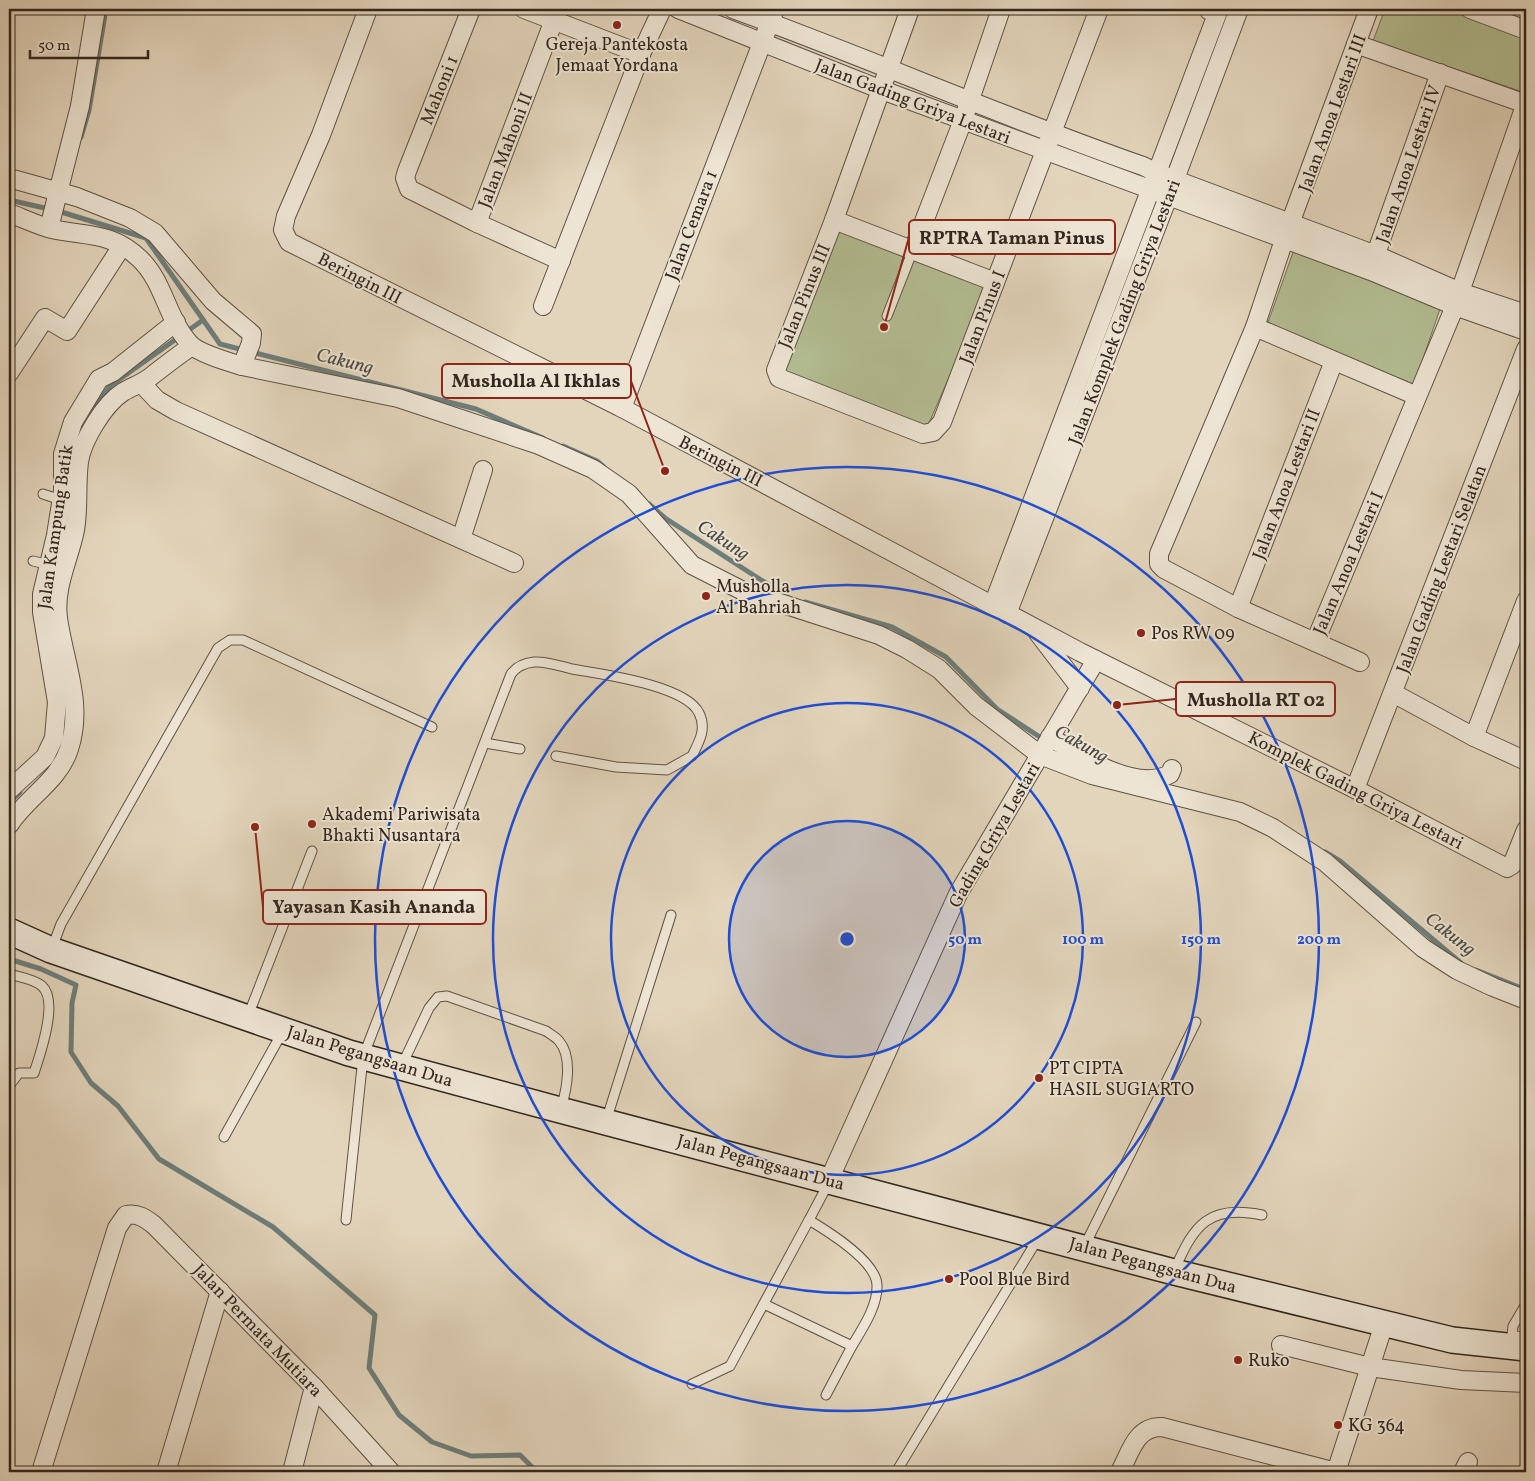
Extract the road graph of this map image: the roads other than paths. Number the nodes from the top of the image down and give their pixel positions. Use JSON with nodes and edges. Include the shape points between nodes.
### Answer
{"nodes":[{"id":1,"x":96,"y":9,"type":"edge"},
{"id":2,"x":368,"y":9,"type":"edge"},
{"id":3,"x":471,"y":9,"type":"edge"},
{"id":4,"x":524,"y":9,"type":"edge"},
{"id":5,"x":662,"y":9,"type":"edge"},
{"id":6,"x":678,"y":9,"type":"edge"},
{"id":7,"x":733,"y":9,"type":"edge"},
{"id":8,"x":910,"y":9,"type":"edge"},
{"id":9,"x":1001,"y":9,"type":"edge"},
{"id":10,"x":1098,"y":9,"type":"edge"},
{"id":11,"x":1239,"y":9,"type":"edge"},
{"id":12,"x":1369,"y":9,"type":"edge"},
{"id":13,"x":1470,"y":9,"type":"edge"},
{"id":14,"x":1214,"y":12,"type":"edge"},
{"id":15,"x":772,"y":15,"type":"edge"},
{"id":16,"x":554,"y":20,"type":"junction"},
{"id":17,"x":1526,"y":30,"type":"edge"},
{"id":18,"x":761,"y":42,"type":"junction"},
{"id":19,"x":1356,"y":44,"type":"junction"},
{"id":20,"x":641,"y":54,"type":"junction"},
{"id":21,"x":890,"y":69,"type":"junction"},
{"id":22,"x":1440,"y":73,"type":"junction"},
{"id":23,"x":882,"y":90,"type":"junction"},
{"id":24,"x":970,"y":100,"type":"junction"},
{"id":25,"x":1526,"y":103,"type":"edge"},
{"id":26,"x":963,"y":120,"type":"junction"},
{"id":27,"x":1052,"y":134,"type":"junction"},
{"id":28,"x":1043,"y":151,"type":"junction"},
{"id":29,"x":1157,"y":173,"type":"junction"},
{"id":30,"x":9,"y":178,"type":"edge"},
{"id":31,"x":1175,"y":179,"type":"junction"},
{"id":32,"x":1149,"y":190,"type":"junction"},
{"id":33,"x":64,"y":194,"type":"junction"},
{"id":34,"x":1167,"y":197,"type":"junction"},
{"id":35,"x":9,"y":213,"type":"edge"},
{"id":36,"x":834,"y":220,"type":"junction"},
{"id":37,"x":1292,"y":220,"type":"junction"},
{"id":38,"x":477,"y":224,"type":"junction"},
{"id":39,"x":50,"y":225,"type":"junction"},
{"id":40,"x":1284,"y":240,"type":"junction"},
{"id":41,"x":122,"y":246,"type":"junction"},
{"id":42,"x":913,"y":250,"type":"junction"},
{"id":43,"x":561,"y":260,"type":"junction"},
{"id":44,"x":1373,"y":263,"type":"junction"},
{"id":45,"x":995,"y":282,"type":"junction"},
{"id":46,"x":1458,"y":299,"type":"junction"},
{"id":47,"x":543,"y":306,"type":"dead end"},
{"id":48,"x":1526,"y":314,"type":"edge"},
{"id":49,"x":887,"y":316,"type":"dead end"},
{"id":50,"x":176,"y":323,"type":"junction"},
{"id":51,"x":1254,"y":327,"type":"junction"},
{"id":52,"x":1526,"y":331,"type":"edge"},
{"id":53,"x":191,"y":345,"type":"junction"},
{"id":54,"x":1526,"y":349,"type":"edge"},
{"id":55,"x":1334,"y":361,"type":"junction"},
{"id":56,"x":243,"y":364,"type":"junction"},
{"id":57,"x":9,"y":373,"type":"edge"},
{"id":58,"x":141,"y":383,"type":"junction"},
{"id":59,"x":1417,"y":396,"type":"junction"},
{"id":60,"x":622,"y":408,"type":"junction"},
{"id":61,"x":924,"y":434,"type":"joint"},
{"id":62,"x":484,"y":470,"type":"dead end"},
{"id":63,"x":43,"y":494,"type":"dead end"},
{"id":64,"x":61,"y":500,"type":"junction"},
{"id":65,"x":461,"y":539,"type":"junction"},
{"id":66,"x":514,"y":563,"type":"dead end"},
{"id":67,"x":1526,"y":601,"type":"edge"},
{"id":68,"x":1238,"y":608,"type":"junction"},
{"id":69,"x":1000,"y":609,"type":"junction"},
{"id":70,"x":1034,"y":627,"type":"junction"},
{"id":71,"x":1315,"y":642,"type":"junction"},
{"id":72,"x":1096,"y":660,"type":"junction"},
{"id":73,"x":1360,"y":662,"type":"dead end"},
{"id":74,"x":1080,"y":688,"type":"junction"},
{"id":75,"x":1393,"y":693,"type":"junction"},
{"id":76,"x":432,"y":727,"type":"dead end"},
{"id":77,"x":1474,"y":738,"type":"junction"},
{"id":78,"x":485,"y":743,"type":"junction"},
{"id":79,"x":1045,"y":746,"type":"junction"},
{"id":80,"x":520,"y":749,"type":"dead end"},
{"id":81,"x":556,"y":756,"type":"dead end"},
{"id":82,"x":1526,"y":761,"type":"edge"},
{"id":83,"x":1172,"y":769,"type":"dead end"},
{"id":84,"x":1355,"y":789,"type":"junction"},
{"id":85,"x":9,"y":790,"type":"edge"},
{"id":86,"x":9,"y":825,"type":"edge"},
{"id":87,"x":1526,"y":830,"type":"edge"},
{"id":88,"x":312,"y":851,"type":"dead end"},
{"id":89,"x":671,"y":915,"type":"dead end"},
{"id":90,"x":9,"y":931,"type":"edge"},
{"id":91,"x":51,"y":950,"type":"junction"},
{"id":92,"x":9,"y":974,"type":"edge"},
{"id":93,"x":1526,"y":1000,"type":"edge"},
{"id":94,"x":248,"y":1018,"type":"junction"},
{"id":95,"x":1196,"y":1022,"type":"dead end"},
{"id":96,"x":283,"y":1030,"type":"junction"},
{"id":97,"x":363,"y":1057,"type":"junction"},
{"id":98,"x":401,"y":1067,"type":"junction"},
{"id":99,"x":9,"y":1086,"type":"edge"},
{"id":100,"x":560,"y":1110,"type":"junction"},
{"id":101,"x":606,"y":1121,"type":"junction"},
{"id":102,"x":224,"y":1137,"type":"dead end"},
{"id":103,"x":829,"y":1180,"type":"junction"},
{"id":104,"x":1262,"y":1215,"type":"dead end"},
{"id":105,"x":346,"y":1220,"type":"dead end"},
{"id":106,"x":809,"y":1220,"type":"junction"},
{"id":107,"x":1040,"y":1236,"type":"junction"},
{"id":108,"x":1084,"y":1247,"type":"junction"},
{"id":109,"x":1174,"y":1272,"type":"junction"},
{"id":110,"x":220,"y":1291,"type":"junction"},
{"id":111,"x":764,"y":1304,"type":"junction"},
{"id":112,"x":1526,"y":1304,"type":"edge"},
{"id":113,"x":1384,"y":1324,"type":"junction"},
{"id":114,"x":1526,"y":1337,"type":"edge"},
{"id":115,"x":1513,"y":1343,"type":"edge"},
{"id":116,"x":1281,"y":1345,"type":"dead end"},
{"id":117,"x":852,"y":1346,"type":"junction"},
{"id":118,"x":1370,"y":1367,"type":"junction"},
{"id":119,"x":1526,"y":1383,"type":"edge"},
{"id":120,"x":692,"y":1384,"type":"dead end"},
{"id":121,"x":314,"y":1387,"type":"junction"},
{"id":122,"x":826,"y":1395,"type":"dead end"},
{"id":123,"x":41,"y":1472,"type":"edge"},
{"id":124,"x":166,"y":1472,"type":"edge"},
{"id":125,"x":292,"y":1472,"type":"edge"},
{"id":126,"x":391,"y":1472,"type":"edge"},
{"id":127,"x":896,"y":1472,"type":"edge"},
{"id":128,"x":1120,"y":1472,"type":"edge"},
{"id":129,"x":1336,"y":1472,"type":"edge"}],
"edges":[{"from":1,"to":33,"type":"street"},
{"from":2,"to":60,"type":"street","name":"Beringin III","via":[[321,135],[286,216],[283,230],[289,242]]},
{"from":3,"to":38,"type":"street","name":"Mahoni 1","via":[[404,178],[409,189]]},
{"from":4,"to":16,"type":"street"},
{"from":5,"to":20,"type":"street"},
{"from":6,"to":18,"type":"street","name":"Jalan Gading Griya Lestari"},
{"from":7,"to":15,"type":"street","name":"Jalan Gading Griya Lestari"},
{"from":8,"to":21,"type":"street","name":"Jalan Pinus III"},
{"from":9,"to":24,"type":"street"},
{"from":10,"to":27,"type":"street","name":"Jalan Pinus I"},
{"from":11,"to":31,"type":"street","name":"Jalan Komplek Gading Griya Lestari"},
{"from":12,"to":19,"type":"street","name":"Jalan Anoa Lestari III"},
{"from":13,"to":17,"type":"street"},
{"from":14,"to":29,"type":"street","name":"Jalan Komplek Gading Griya Lestari"},
{"from":15,"to":18,"type":"street","name":"Jalan Cemara 1"},
{"from":15,"to":21,"type":"street","name":"Jalan Gading Griya Lestari"},
{"from":16,"to":20,"type":"street"},
{"from":16,"to":38,"type":"street","name":"Jalan Mahoni II"},
{"from":18,"to":23,"type":"street","name":"Jalan Gading Griya Lestari"},
{"from":18,"to":60,"type":"street","name":"Jalan Cemara 1"},
{"from":19,"to":22,"type":"street"},
{"from":19,"to":37,"type":"street","name":"Jalan Anoa Lestari III"},
{"from":20,"to":43,"type":"street"},
{"from":21,"to":23,"type":"street","name":"Jalan Pinus III"},
{"from":21,"to":24,"type":"street","name":"Jalan Gading Griya Lestari"},
{"from":22,"to":25,"type":"street"},
{"from":22,"to":44,"type":"street","name":"Jalan Anoa Lestari IV"},
{"from":23,"to":26,"type":"street","name":"Jalan Gading Griya Lestari"},
{"from":23,"to":36,"type":"street","name":"Jalan Pinus III"},
{"from":24,"to":26,"type":"street"},
{"from":24,"to":27,"type":"street","name":"Jalan Gading Griya Lestari"},
{"from":25,"to":46,"type":"street"},
{"from":26,"to":28,"type":"street","name":"Jalan Gading Griya Lestari"},
{"from":26,"to":42,"type":"street"},
{"from":27,"to":28,"type":"street","name":"Jalan Pinus I"},
{"from":27,"to":29,"type":"street","name":"Jalan Gading Griya Lestari"},
{"from":28,"to":32,"type":"street","name":"Jalan Gading Griya Lestari"},
{"from":28,"to":45,"type":"street","name":"Jalan Pinus I"},
{"from":29,"to":31,"type":"street","name":"Jalan Gading Griya Lestari"},
{"from":29,"to":32,"type":"street","name":"Jalan Komplek Gading Griya Lestari"},
{"from":30,"to":33,"type":"street"},
{"from":31,"to":34,"type":"street","name":"Jalan Komplek Gading Griya Lestari"},
{"from":31,"to":37,"type":"street"},
{"from":32,"to":34,"type":"street","name":"Jalan Gading Griya Lestari"},
{"from":32,"to":69,"type":"street","name":"Jalan Komplek Gading Griya Lestari"},
{"from":33,"to":39,"type":"street"},
{"from":33,"to":56,"type":"street","via":[[130,218],[155,233],[213,301],[252,334]]},
{"from":34,"to":40,"type":"street"},
{"from":34,"to":69,"type":"street","name":"Jalan Komplek Gading Griya Lestari"},
{"from":35,"to":39,"type":"street"},
{"from":36,"to":42,"type":"street"},
{"from":36,"to":61,"type":"street","name":"Jalan Pinus III","via":[[776,374],[779,378]]},
{"from":37,"to":40,"type":"street","name":"Jalan Anoa Lestari I"},
{"from":37,"to":44,"type":"street","name":"Jalan Anoa Lestari IV"},
{"from":38,"to":43,"type":"street"},
{"from":39,"to":41,"type":"street","via":[[107,238]]},
{"from":40,"to":44,"type":"street"},
{"from":40,"to":51,"type":"street","name":"Jalan Anoa Lestari I"},
{"from":41,"to":50,"type":"street","via":[[140,258],[152,274]]},
{"from":41,"to":57,"type":"street","via":[[67,331],[45,318]]},
{"from":42,"to":45,"type":"street"},
{"from":42,"to":49,"type":"lane"},
{"from":43,"to":47,"type":"street"},
{"from":44,"to":46,"type":"street"},
{"from":45,"to":61,"type":"street","name":"Jalan Pinus I","via":[[942,422],[933,432]]},
{"from":46,"to":48,"type":"street"},
{"from":46,"to":52,"type":"street"},
{"from":46,"to":59,"type":"street","name":"Jalan Anoa Lestari I"},
{"from":50,"to":53,"type":"street"},
{"from":50,"to":64,"type":"street","name":"Jalan Kampung Batik","via":[[100,379],[72,422],[63,454]]},
{"from":51,"to":55,"type":"street"},
{"from":51,"to":68,"type":"street","name":"Jalan Anoa Lestari I","via":[[1159,554],[1159,564],[1164,569]]},
{"from":53,"to":56,"type":"street"},
{"from":53,"to":58,"type":"street"},
{"from":54,"to":75,"type":"street","name":"Jalan Gading Lestari Selatan"},
{"from":55,"to":59,"type":"street"},
{"from":55,"to":68,"type":"street","name":"Jalan Anoa Lestari II"},
{"from":56,"to":79,"type":"street","via":[[398,398],[464,418],[579,462],[629,494],[692,564],[743,591],[879,635],[939,669],[976,706]]},
{"from":58,"to":65,"type":"street","via":[[157,400],[183,414]]},
{"from":58,"to":86,"type":"street","via":[[121,393],[107,408],[92,430],[79,461],[76,524],[57,596],[59,629],[71,676],[74,726],[70,748],[62,767],[20,808]]},
{"from":59,"to":71,"type":"street","name":"Jalan Anoa Lestari I"},
{"from":60,"to":69,"type":"street","name":"Beringin III"},
{"from":62,"to":65,"type":"street"},
{"from":63,"to":64,"type":"lane"},
{"from":64,"to":85,"type":"street","name":"Jalan Kampung Batik","via":[[41,563],[42,612],[57,702],[54,738],[45,757]]},
{"from":65,"to":66,"type":"street"},
{"from":67,"to":77,"type":"street"},
{"from":68,"to":71,"type":"street","name":"Jalan Anoa Lestari I"},
{"from":69,"to":70,"type":"street","name":"Beringin III"},
{"from":70,"to":72,"type":"street","name":"Beringin III"},
{"from":70,"to":74,"type":"street"},
{"from":71,"to":73,"type":"street"},
{"from":72,"to":74,"type":"street","name":"Gading Griya Lestari"},
{"from":72,"to":84,"type":"street","name":"Komplek Gading Griya Lestari"},
{"from":74,"to":79,"type":"street","name":"Gading Griya Lestari"},
{"from":75,"to":77,"type":"street"},
{"from":75,"to":84,"type":"street","name":"Jalan Gading Lestari Selatan"},
{"from":76,"to":91,"type":"lane","via":[[243,640],[230,640],[218,648],[61,924]]},
{"from":77,"to":82,"type":"street"},
{"from":78,"to":80,"type":"lane"},
{"from":78,"to":81,"type":"lane","via":[[511,674],[516,667],[535,662],[662,688],[691,704],[704,726],[692,756],[667,770],[616,767]]},
{"from":78,"to":97,"type":"lane"},
{"from":79,"to":83,"type":"street","via":[[1130,776],[1162,777],[1170,774]]},
{"from":79,"to":93,"type":"street","via":[[1092,775],[1240,812],[1273,828],[1325,862],[1423,948],[1457,970]]},
{"from":79,"to":103,"type":"street","name":"Gading Griya Lestari","via":[[958,894]]},
{"from":84,"to":87,"type":"street","name":"Komplek Gading Griya Lestari","via":[[1507,868],[1512,865]]},
{"from":88,"to":94,"type":"lane"},
{"from":89,"to":101,"type":"lane"},
{"from":90,"to":91,"type":"main road","name":"Jalan Pegangsaan Dua"},
{"from":91,"to":94,"type":"main road","name":"Jalan Pegangsaan Dua"},
{"from":92,"to":99,"type":"lane","via":[[43,987],[49,1004],[45,1040],[34,1073],[19,1073]]},
{"from":94,"to":96,"type":"main road","name":"Jalan Pegangsaan Dua"},
{"from":95,"to":108,"type":"lane"},
{"from":96,"to":97,"type":"main road","name":"Jalan Pegangsaan Dua"},
{"from":96,"to":102,"type":"lane"},
{"from":97,"to":98,"type":"main road","name":"Jalan Pegangsaan Dua"},
{"from":97,"to":105,"type":"lane"},
{"from":98,"to":100,"type":"main road","name":"Jalan Pegangsaan Dua"},
{"from":98,"to":100,"type":"lane","via":[[429,1008],[438,997],[446,996],[546,1030],[560,1041],[568,1066],[566,1092]]},
{"from":100,"to":101,"type":"main road","name":"Jalan Pegangsaan Dua"},
{"from":101,"to":103,"type":"main road","name":"Jalan Pegangsaan Dua"},
{"from":103,"to":106,"type":"lane"},
{"from":103,"to":107,"type":"main road","name":"Jalan Pegangsaan Dua"},
{"from":104,"to":109,"type":"lane","via":[[1232,1211],[1199,1226]]},
{"from":106,"to":111,"type":"lane"},
{"from":106,"to":117,"type":"lane","via":[[872,1268],[877,1285],[874,1301]]},
{"from":107,"to":108,"type":"main road","name":"Jalan Pegangsaan Dua"},
{"from":107,"to":127,"type":"lane"},
{"from":108,"to":109,"type":"main road","name":"Jalan Pegangsaan Dua"},
{"from":109,"to":113,"type":"main road","name":"Jalan Pegangsaan Dua"},
{"from":110,"to":121,"type":"street","name":"Jalan Permata Mutiara"},
{"from":110,"to":123,"type":"street","name":"Jalan Permata Mutiara","via":[[154,1225],[140,1215],[126,1215],[117,1228]]},
{"from":110,"to":124,"type":"street"},
{"from":111,"to":117,"type":"lane"},
{"from":111,"to":120,"type":"lane","via":[[730,1366]]},
{"from":112,"to":115,"type":"lane","via":[[1513,1326]]},
{"from":113,"to":115,"type":"main road","name":"Jalan Pegangsaan Dua","via":[[1452,1340]]},
{"from":113,"to":118,"type":"street"},
{"from":114,"to":115,"type":"lane"},
{"from":116,"to":118,"type":"street"},
{"from":117,"to":122,"type":"lane"},
{"from":118,"to":119,"type":"street","via":[[1460,1380]]},
{"from":118,"to":129,"type":"street"},
{"from":121,"to":125,"type":"street"},
{"from":121,"to":126,"type":"street","name":"Jalan Permata Mutiara"},
{"from":128,"to":129,"type":"street","via":[[1136,1440],[1151,1427],[1162,1427]]}]}
